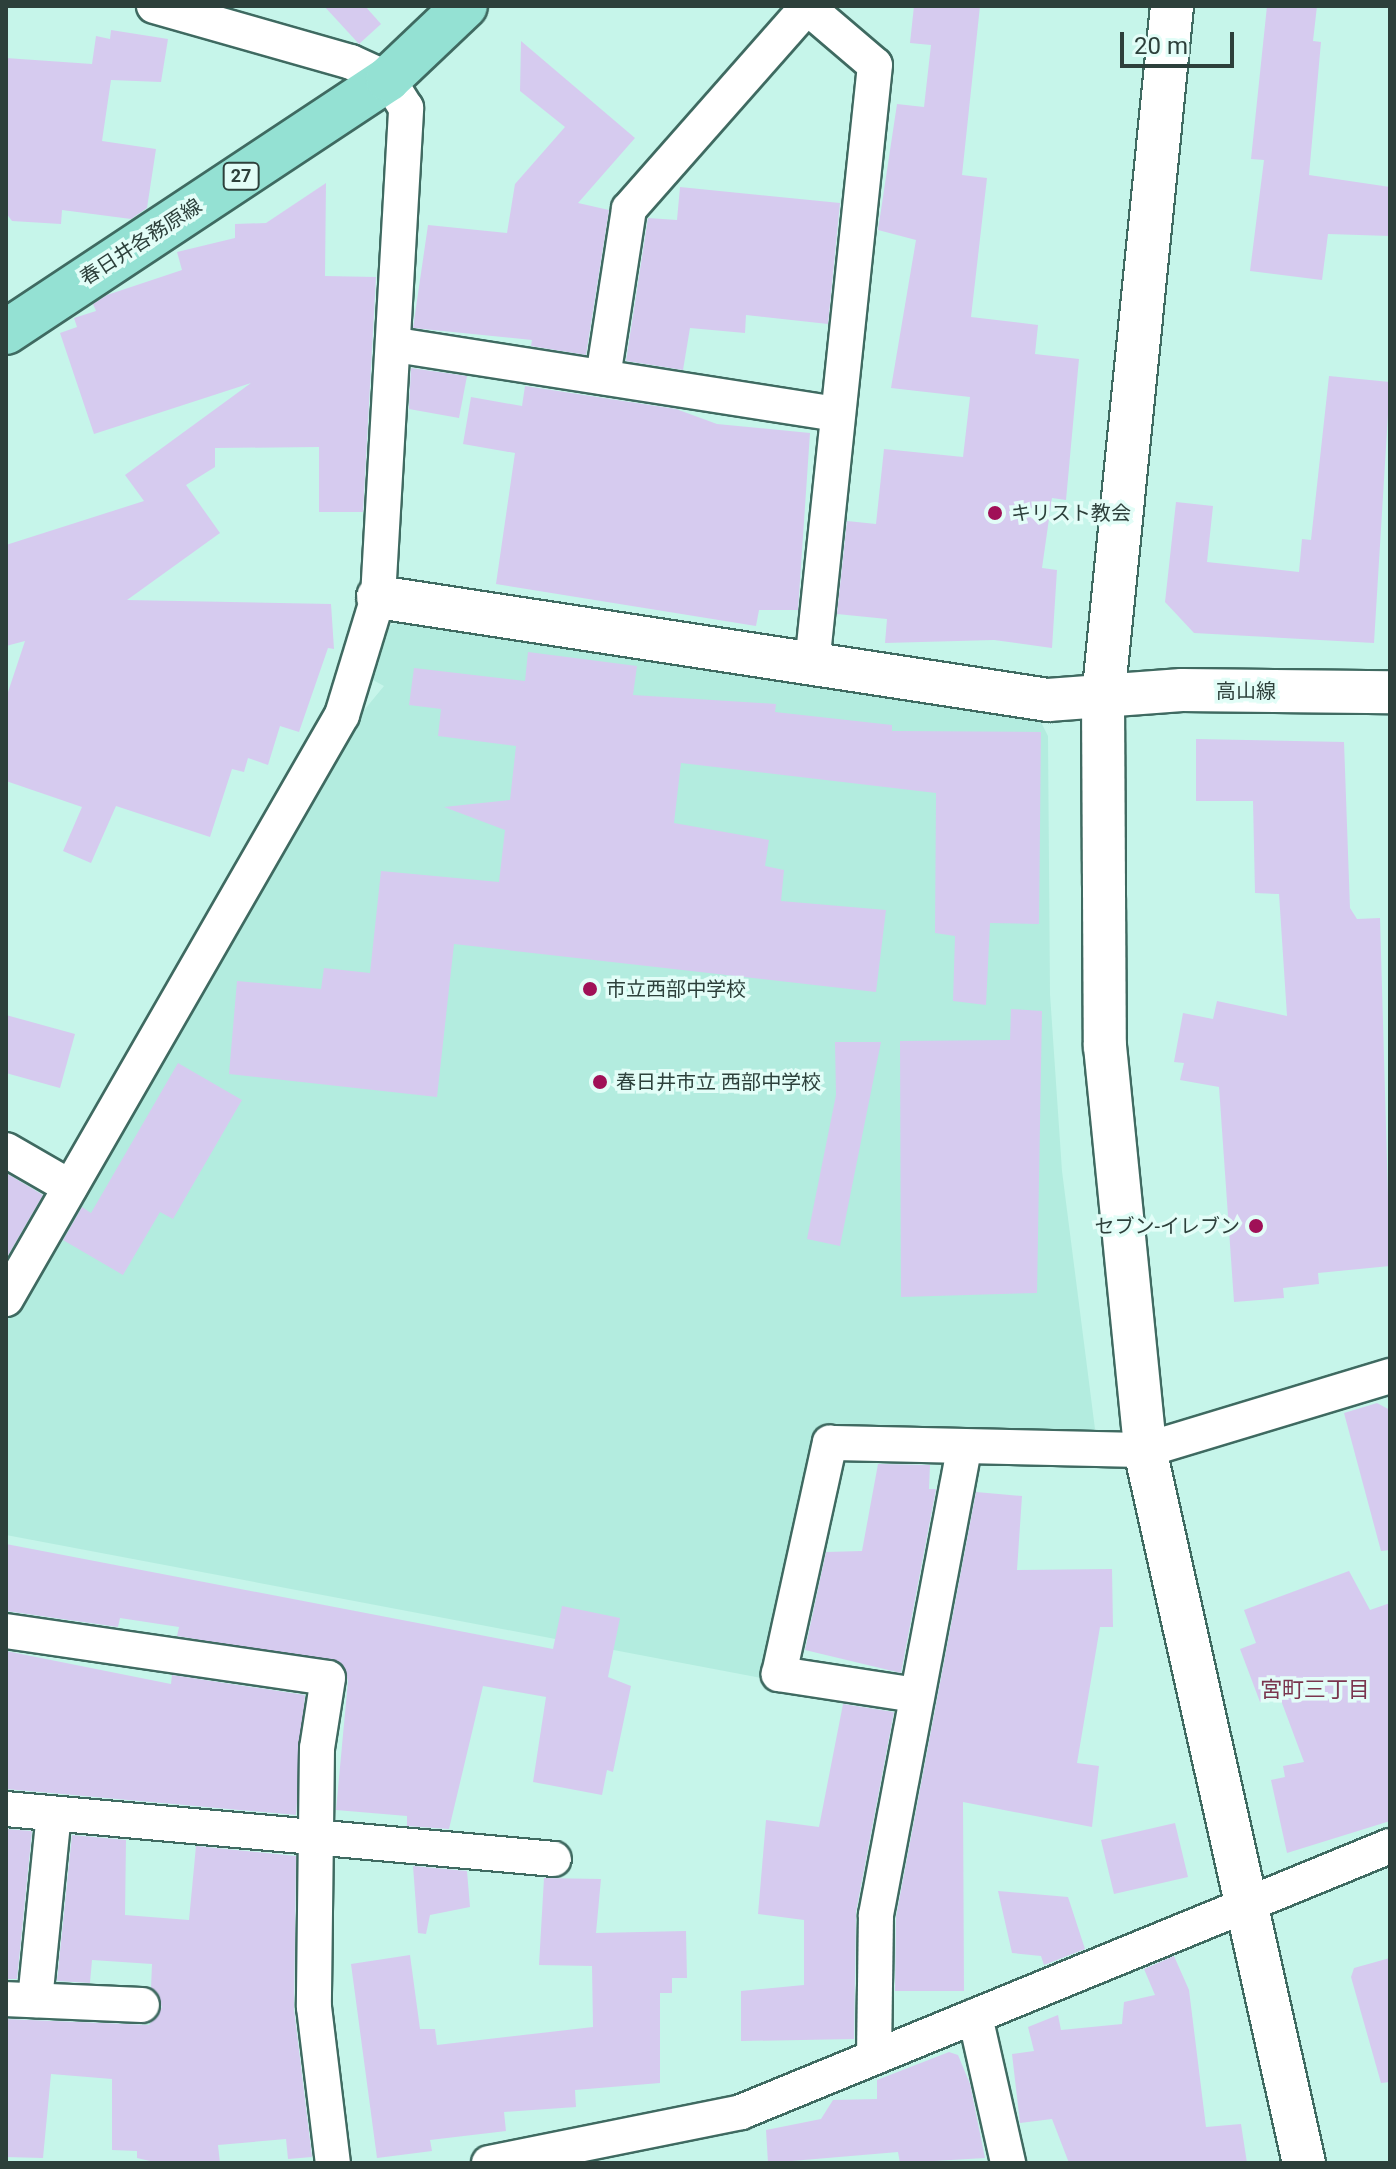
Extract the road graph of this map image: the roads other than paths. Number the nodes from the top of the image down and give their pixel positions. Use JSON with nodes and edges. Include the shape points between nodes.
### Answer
{"nodes":[{"id":1,"x":154,"y":6,"type":"edge"},
{"id":2,"x":465,"y":6,"type":"edge"},
{"id":3,"x":807,"y":6,"type":"edge"},
{"id":4,"x":1172,"y":6,"type":"edge"},
{"id":5,"x":388,"y":79,"type":"junction"},
{"id":6,"x":6,"y":332,"type":"edge"},
{"id":7,"x":396,"y":345,"type":"junction"},
{"id":8,"x":603,"y":377,"type":"junction"},
{"id":9,"x":836,"y":414,"type":"junction"},
{"id":10,"x":378,"y":597,"type":"junction"},
{"id":11,"x":812,"y":664,"type":"junction"},
{"id":12,"x":1390,"y":692,"type":"edge"},
{"id":13,"x":1103,"y":700,"type":"junction"},
{"id":14,"x":6,"y":1150,"type":"edge"},
{"id":15,"x":70,"y":1187,"type":"junction"},
{"id":16,"x":6,"y":1299,"type":"edge"},
{"id":17,"x":1390,"y":1376,"type":"edge"},
{"id":18,"x":964,"y":1448,"type":"junction"},
{"id":19,"x":1145,"y":1450,"type":"junction"},
{"id":20,"x":6,"y":1631,"type":"edge"},
{"id":21,"x":916,"y":1695,"type":"junction"},
{"id":22,"x":6,"y":1809,"type":"edge"},
{"id":23,"x":54,"y":1814,"type":"junction"},
{"id":24,"x":315,"y":1837,"type":"junction"},
{"id":25,"x":1390,"y":1846,"type":"edge"},
{"id":26,"x":554,"y":1859,"type":"dead end"},
{"id":27,"x":1245,"y":1903,"type":"junction"},
{"id":28,"x":21,"y":1999,"type":"edge"},
{"id":29,"x":142,"y":2005,"type":"dead end"},
{"id":30,"x":975,"y":2016,"type":"junction"},
{"id":31,"x":874,"y":2057,"type":"junction"},
{"id":32,"x":333,"y":2163,"type":"edge"},
{"id":33,"x":489,"y":2163,"type":"edge"},
{"id":34,"x":1008,"y":2163,"type":"edge"},
{"id":35,"x":1304,"y":2163,"type":"edge"}],
"edges":[{"from":1,"to":5,"type":"street"},
{"from":2,"to":5,"type":"main road","name":"春日井各務原線","number":"27"},
{"from":3,"to":8,"type":"street","via":[[629,209]]},
{"from":3,"to":9,"type":"street","via":[[875,65]]},
{"from":4,"to":13,"type":"street"},
{"from":5,"to":6,"type":"main road","name":"春日井各務原線","number":"27"},
{"from":5,"to":7,"type":"street","via":[[406,108]]},
{"from":7,"to":8,"type":"street"},
{"from":7,"to":10,"type":"street"},
{"from":8,"to":9,"type":"street"},
{"from":9,"to":11,"type":"street"},
{"from":10,"to":11,"type":"street","name":"高山線"},
{"from":10,"to":15,"type":"street","via":[[342,715]]},
{"from":11,"to":13,"type":"street","name":"高山線","via":[[1048,700]]},
{"from":12,"to":13,"type":"street","name":"高山線","via":[[1182,690]]},
{"from":13,"to":19,"type":"street","via":[[1105,1046]]},
{"from":14,"to":15,"type":"street"},
{"from":15,"to":16,"type":"street"},
{"from":17,"to":19,"type":"street"},
{"from":18,"to":19,"type":"street"},
{"from":18,"to":21,"type":"street"},
{"from":18,"to":21,"type":"street","via":[[830,1443],[779,1674]]},
{"from":19,"to":27,"type":"street"},
{"from":20,"to":24,"type":"street","via":[[328,1678]]},
{"from":21,"to":31,"type":"street","via":[[876,1915]]},
{"from":22,"to":23,"type":"street"},
{"from":23,"to":24,"type":"street"},
{"from":23,"to":28,"type":"street"},
{"from":24,"to":26,"type":"street"},
{"from":24,"to":32,"type":"street","via":[[314,2007]]},
{"from":25,"to":27,"type":"street"},
{"from":27,"to":30,"type":"street"},
{"from":27,"to":35,"type":"street"},
{"from":28,"to":29,"type":"street"},
{"from":30,"to":31,"type":"street"},
{"from":30,"to":34,"type":"street"},
{"from":31,"to":33,"type":"street","via":[[741,2112]]}]}
